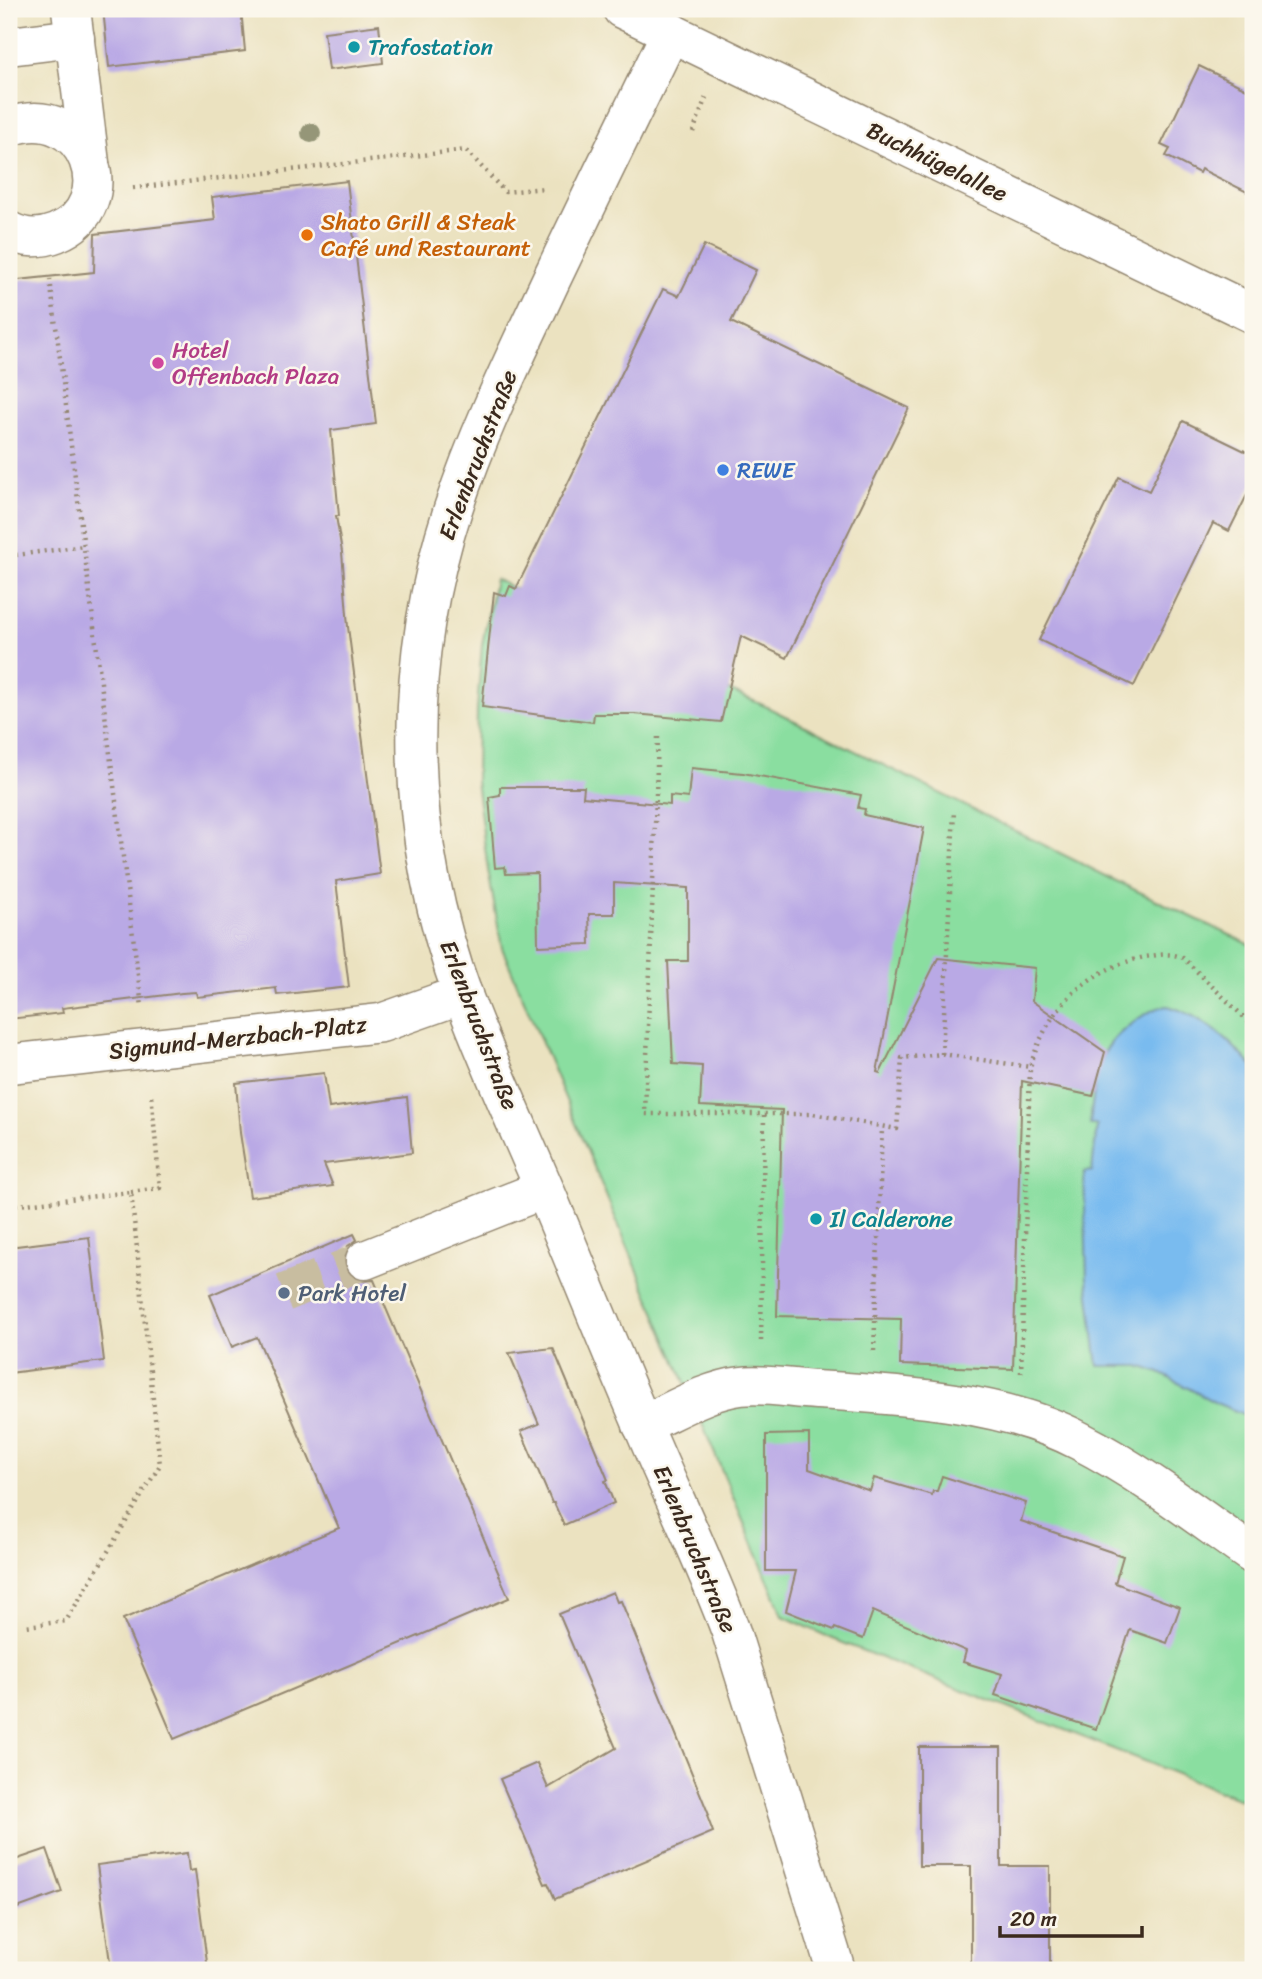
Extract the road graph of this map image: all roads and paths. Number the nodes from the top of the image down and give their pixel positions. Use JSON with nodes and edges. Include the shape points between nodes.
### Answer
{"nodes":[{"id":1,"x":622,"y":9,"type":"edge"},
{"id":2,"x":73,"y":23,"type":"edge"},
{"id":3,"x":671,"y":32,"type":"junction"},
{"id":4,"x":9,"y":46,"type":"edge"},
{"id":5,"x":9,"y":127,"type":"edge"},
{"id":6,"x":91,"y":179,"type":"junction"},
{"id":7,"x":598,"y":182,"type":"junction"},
{"id":8,"x":10,"y":234,"type":"edge"},
{"id":9,"x":49,"y":277,"type":"dead end"},
{"id":10,"x":1253,"y":314,"type":"edge"},
{"id":11,"x":84,"y":547,"type":"junction"},
{"id":12,"x":9,"y":556,"type":"edge"},
{"id":13,"x":658,"y":737,"type":"dead end"},
{"id":14,"x":954,"y":811,"type":"dead end"},
{"id":15,"x":463,"y":994,"type":"junction"},
{"id":16,"x":1253,"y":1026,"type":"edge"},
{"id":17,"x":147,"y":1047,"type":"junction"},
{"id":18,"x":942,"y":1054,"type":"junction"},
{"id":19,"x":9,"y":1064,"type":"edge"},
{"id":20,"x":1030,"y":1067,"type":"junction"},
{"id":21,"x":764,"y":1114,"type":"junction"},
{"id":22,"x":883,"y":1128,"type":"junction"},
{"id":23,"x":544,"y":1189,"type":"junction"},
{"id":24,"x":131,"y":1192,"type":"junction"},
{"id":25,"x":9,"y":1206,"type":"edge"},
{"id":26,"x":365,"y":1260,"type":"tunnel mouth"},
{"id":27,"x":761,"y":1387,"type":"junction"},
{"id":28,"x":873,"y":1393,"type":"junction"},
{"id":29,"x":1020,"y":1416,"type":"junction"},
{"id":30,"x":642,"y":1425,"type":"junction"},
{"id":31,"x":1253,"y":1555,"type":"edge"},
{"id":32,"x":26,"y":1626,"type":"dead end"},
{"id":33,"x":836,"y":1970,"type":"edge"}],
"edges":[{"from":1,"to":3,"type":"street","name":"Buchhügelallee"},
{"from":2,"to":4,"type":"street"},
{"from":2,"to":6,"type":"street"},
{"from":3,"to":7,"type":"street","name":"Erlenbruchstraße"},
{"from":3,"to":10,"type":"street","name":"Buchhügelallee"},
{"from":5,"to":6,"type":"street","via":[[29,121],[53,124],[70,133],[82,146]]},
{"from":6,"to":7,"type":"path","via":[[466,150],[505,192]]},
{"from":6,"to":8,"type":"street","via":[[82,212],[62,230],[45,237]]},
{"from":7,"to":15,"type":"street","name":"Erlenbruchstraße","via":[[481,435],[453,510],[425,631],[417,712],[418,801],[433,891]]},
{"from":9,"to":11,"type":"path"},
{"from":11,"to":12,"type":"path"},
{"from":11,"to":17,"type":"path"},
{"from":13,"to":21,"type":"path","via":[[646,1114]]},
{"from":14,"to":18,"type":"path"},
{"from":15,"to":17,"type":"street","name":"Sigmund-Merzbach-Platz","via":[[381,1023]]},
{"from":15,"to":23,"type":"street","name":"Erlenbruchstraße"},
{"from":16,"to":20,"type":"path","via":[[1183,958],[1154,955],[1105,971],[1065,1000],[1051,1018]]},
{"from":17,"to":19,"type":"street","name":"Sigmund-Merzbach-Platz"},
{"from":17,"to":24,"type":"path","via":[[160,1188]]},
{"from":18,"to":20,"type":"path"},
{"from":18,"to":22,"type":"path","via":[[902,1058],[897,1129]]},
{"from":20,"to":29,"type":"path"},
{"from":21,"to":22,"type":"path","via":[[813,1114]]},
{"from":21,"to":27,"type":"path"},
{"from":22,"to":28,"type":"path"},
{"from":23,"to":26,"type":"street"},
{"from":23,"to":30,"type":"street","name":"Erlenbruchstraße"},
{"from":24,"to":25,"type":"path"},
{"from":24,"to":32,"type":"path","via":[[160,1465],[66,1620]]},
{"from":27,"to":28,"type":"street"},
{"from":27,"to":30,"type":"street","via":[[714,1393]]},
{"from":28,"to":29,"type":"street"},
{"from":29,"to":31,"type":"street","via":[[1109,1457]]},
{"from":30,"to":33,"type":"street","name":"Erlenbruchstraße","via":[[731,1632]]}]}
